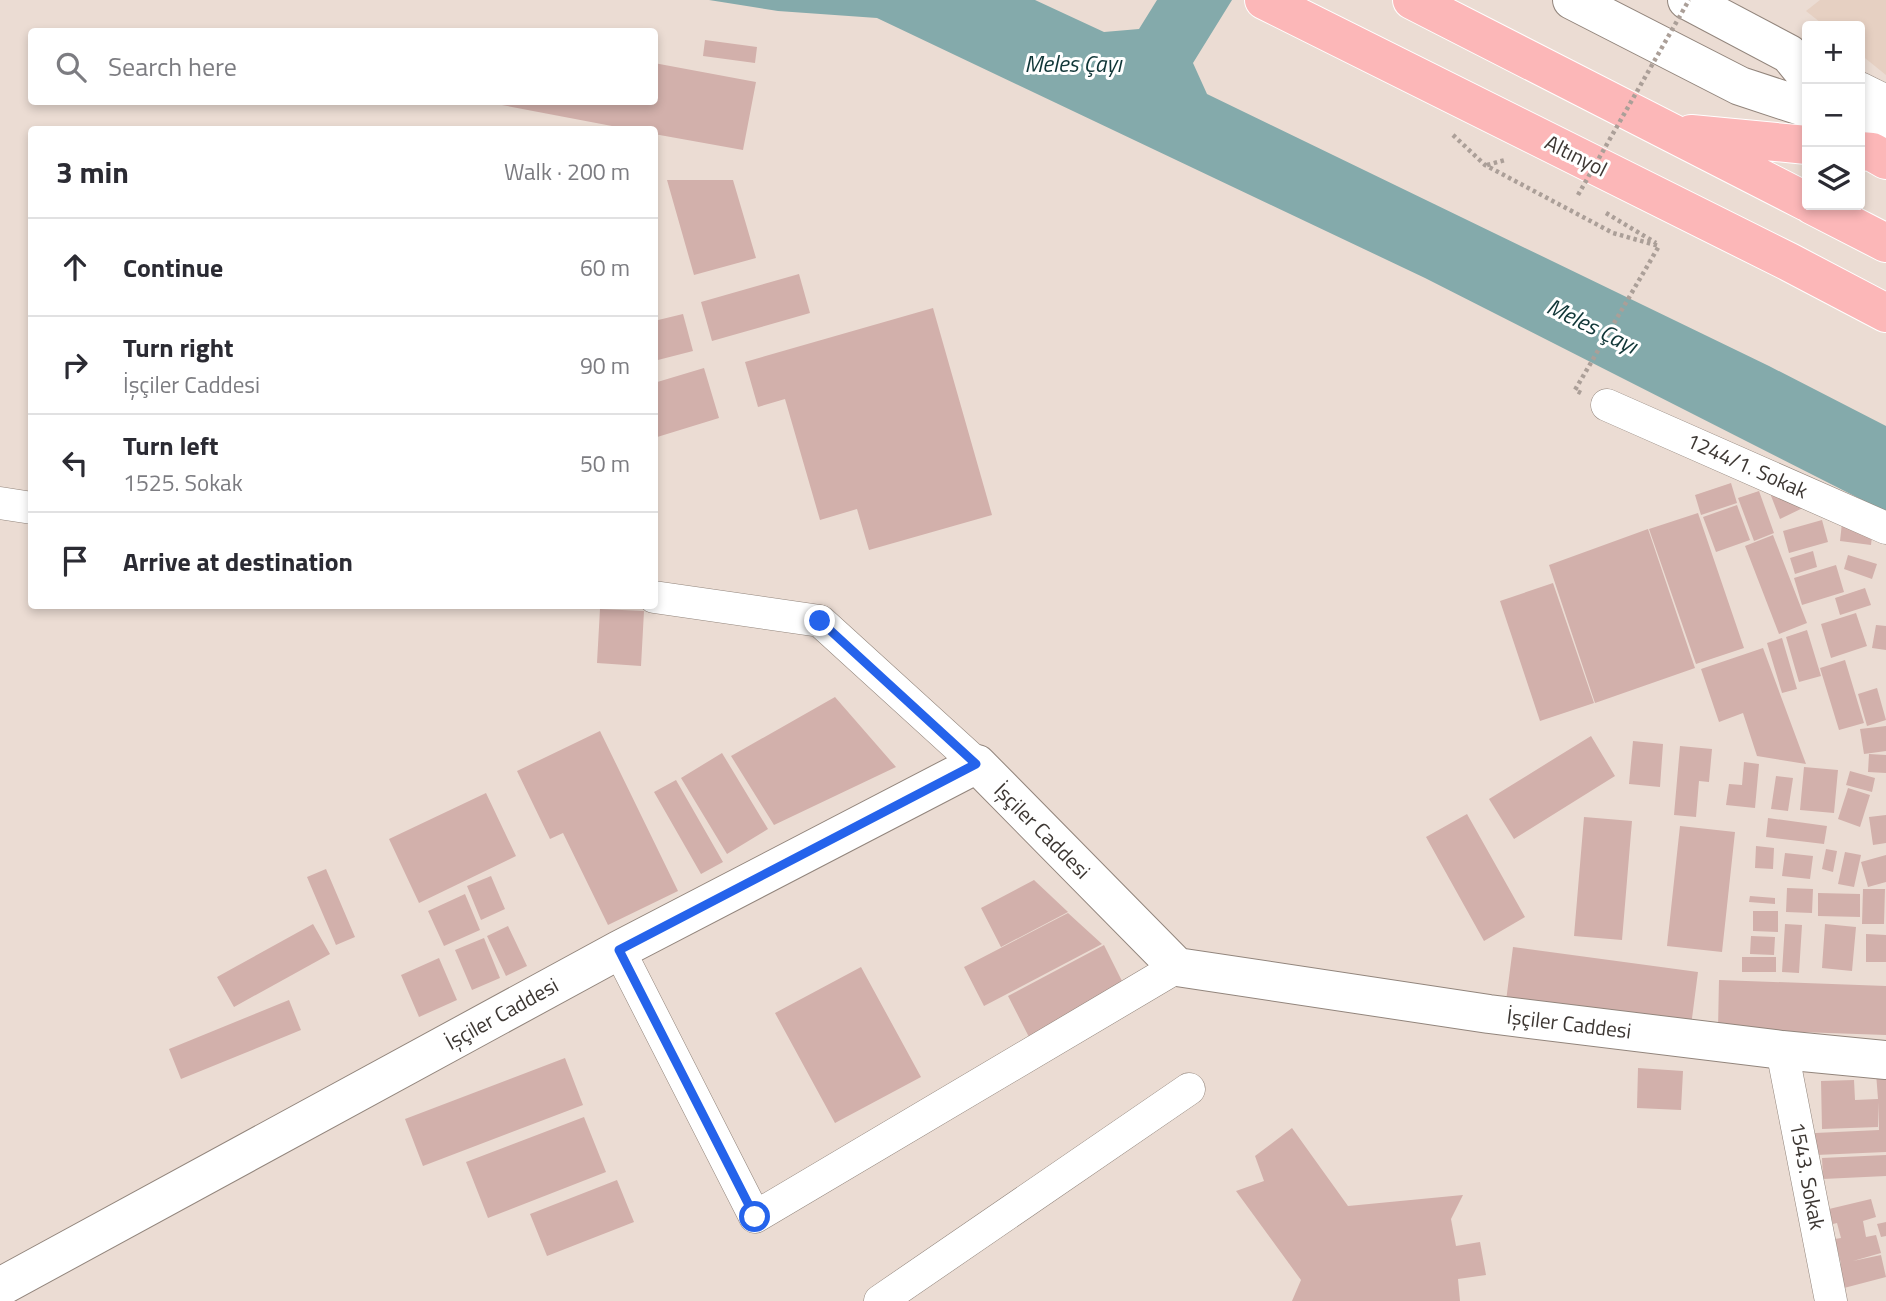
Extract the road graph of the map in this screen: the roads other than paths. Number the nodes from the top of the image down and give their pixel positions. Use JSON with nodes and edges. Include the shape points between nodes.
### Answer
{"nodes":[{"id":1,"x":1264,"y":0,"type":"edge"},
{"id":2,"x":1412,"y":0,"type":"edge"},
{"id":3,"x":1572,"y":0,"type":"edge"},
{"id":4,"x":1688,"y":0,"type":"edge"},
{"id":5,"x":1801,"y":65,"type":"edge"},
{"id":6,"x":1865,"y":90,"type":"edge"},
{"id":7,"x":1886,"y":101,"type":"edge"},
{"id":8,"x":1802,"y":106,"type":"edge"},
{"id":9,"x":1669,"y":132,"type":"junction"},
{"id":10,"x":1802,"y":145,"type":"edge"},
{"id":11,"x":1802,"y":200,"type":"edge"},
{"id":12,"x":1821,"y":210,"type":"edge"},
{"id":13,"x":1886,"y":243,"type":"edge"},
{"id":14,"x":1886,"y":313,"type":"edge"},
{"id":15,"x":1607,"y":405,"type":"dead end"},
{"id":16,"x":0,"y":503,"type":"edge"},
{"id":17,"x":28,"y":507,"type":"edge"},
{"id":18,"x":1886,"y":528,"type":"edge"},
{"id":19,"x":658,"y":598,"type":"edge"},
{"id":20,"x":976,"y":764,"type":"junction"},
{"id":21,"x":619,"y":950,"type":"junction"},
{"id":22,"x":1177,"y":967,"type":"junction"},
{"id":23,"x":1782,"y":1050,"type":"junction"},
{"id":24,"x":1886,"y":1060,"type":"edge"},
{"id":25,"x":1189,"y":1089,"type":"dead end"},
{"id":26,"x":0,"y":1287,"type":"edge"},
{"id":27,"x":880,"y":1301,"type":"edge"},
{"id":28,"x":1831,"y":1301,"type":"edge"}],
"edges":[{"from":1,"to":14,"type":"highway","name":"Altınyol"},
{"from":2,"to":9,"type":"highway"},
{"from":3,"to":8,"type":"street","via":[[1740,86]]},
{"from":4,"to":5,"type":"street"},
{"from":6,"to":7,"type":"street"},
{"from":9,"to":10,"type":"highway"},
{"from":9,"to":11,"type":"highway"},
{"from":12,"to":13,"type":"highway"},
{"from":15,"to":18,"type":"street","name":"1244/1. Sokak"},
{"from":16,"to":17,"type":"street"},
{"from":19,"to":20,"type":"street","via":[[820,621]]},
{"from":20,"to":21,"type":"street","name":"İşçiler Caddesi"},
{"from":20,"to":22,"type":"street","name":"İşçiler Caddesi"},
{"from":21,"to":22,"type":"street","via":[[755,1217]]},
{"from":21,"to":26,"type":"street","name":"İşçiler Caddesi"},
{"from":22,"to":23,"type":"street","name":"İşçiler Caddesi","via":[[1489,1014]]},
{"from":23,"to":24,"type":"street","name":"İşçiler Caddesi"},
{"from":23,"to":28,"type":"street","name":"1543. Sokak"},
{"from":25,"to":27,"type":"street"}]}
